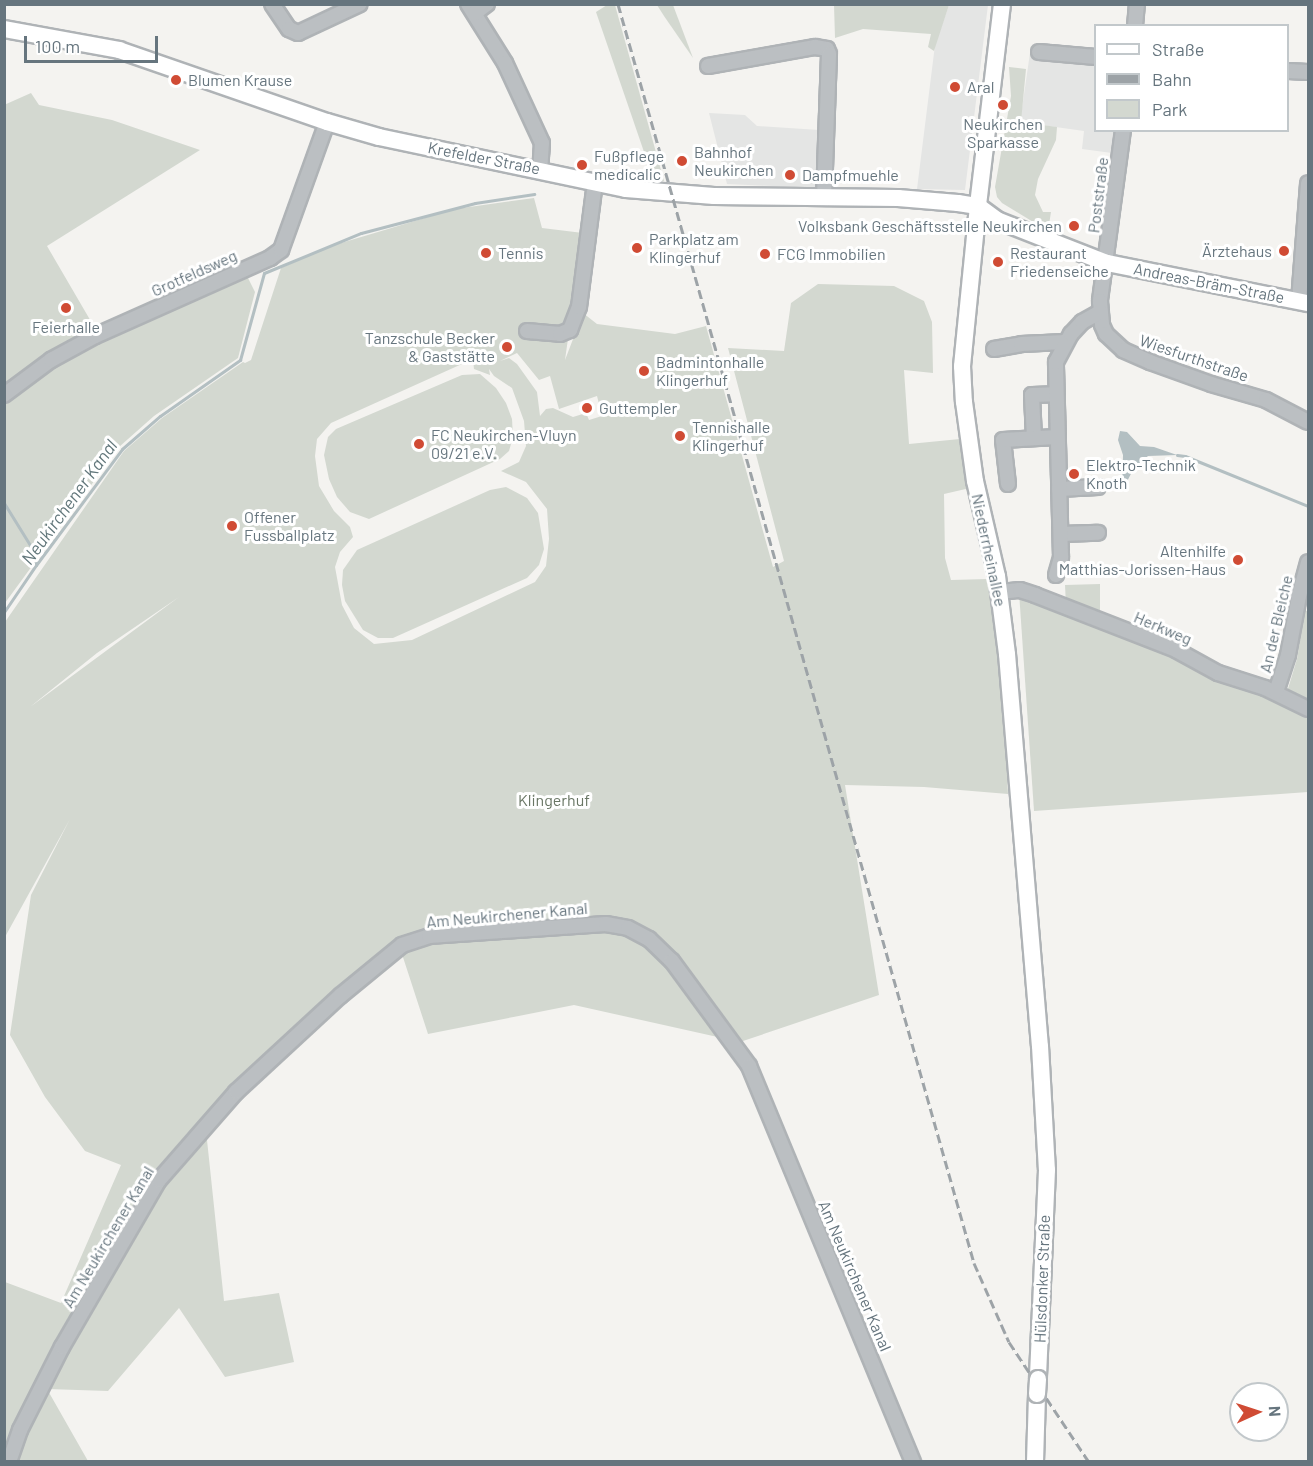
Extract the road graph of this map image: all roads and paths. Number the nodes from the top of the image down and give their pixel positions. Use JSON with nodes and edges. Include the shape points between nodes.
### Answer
{"nodes":[{"id":1,"x":272,"y":4,"type":"edge"},
{"id":2,"x":360,"y":4,"type":"edge"},
{"id":3,"x":487,"y":4,"type":"edge"},
{"id":4,"x":1002,"y":4,"type":"edge"},
{"id":5,"x":1137,"y":4,"type":"edge"},
{"id":6,"x":471,"y":9,"type":"edge"},
{"id":7,"x":1135,"y":24,"type":"edge"},
{"id":8,"x":4,"y":29,"type":"edge"},
{"id":9,"x":1039,"y":52,"type":"dead end"},
{"id":10,"x":1094,"y":57,"type":"edge"},
{"id":11,"x":708,"y":66,"type":"dead end"},
{"id":12,"x":1289,"y":71,"type":"edge"},
{"id":13,"x":1308,"y":72,"type":"edge"},
{"id":14,"x":327,"y":122,"type":"junction"},
{"id":15,"x":1123,"y":132,"type":"edge"},
{"id":16,"x":540,"y":170,"type":"junction"},
{"id":17,"x":595,"y":182,"type":"junction"},
{"id":18,"x":1308,"y":183,"type":"edge"},
{"id":19,"x":824,"y":198,"type":"junction"},
{"id":20,"x":978,"y":206,"type":"junction"},
{"id":21,"x":1107,"y":263,"type":"junction"},
{"id":22,"x":1304,"y":302,"type":"edge"},
{"id":23,"x":1100,"y":312,"type":"junction"},
{"id":24,"x":527,"y":331,"type":"dead end"},
{"id":25,"x":1065,"y":342,"type":"junction"},
{"id":26,"x":994,"y":349,"type":"dead end"},
{"id":27,"x":1055,"y":394,"type":"junction"},
{"id":28,"x":4,"y":395,"type":"edge"},
{"id":29,"x":1308,"y":422,"type":"edge"},
{"id":30,"x":1057,"y":437,"type":"junction"},
{"id":31,"x":1034,"y":438,"type":"junction"},
{"id":32,"x":1008,"y":484,"type":"dead end"},
{"id":33,"x":1098,"y":487,"type":"dead end"},
{"id":34,"x":1059,"y":489,"type":"junction"},
{"id":35,"x":1098,"y":533,"type":"dead end"},
{"id":36,"x":1061,"y":534,"type":"junction"},
{"id":37,"x":1308,"y":562,"type":"edge"},
{"id":38,"x":1056,"y":574,"type":"dead end"},
{"id":39,"x":1000,"y":592,"type":"junction"},
{"id":40,"x":1276,"y":693,"type":"junction"},
{"id":41,"x":1308,"y":709,"type":"edge"},
{"id":42,"x":1044,"y":1096,"type":"joint"},
{"id":43,"x":9,"y":1461,"type":"edge"},
{"id":44,"x":913,"y":1461,"type":"edge"},
{"id":45,"x":1035,"y":1461,"type":"edge"}],
"edges":[{"from":1,"to":2,"type":"street","via":[[290,29],[298,33]]},
{"from":3,"to":6,"type":"street"},
{"from":4,"to":20,"type":"main road","name":"Niederrheinallee"},
{"from":5,"to":7,"type":"street"},
{"from":6,"to":16,"type":"street","via":[[505,63],[542,143]]},
{"from":8,"to":14,"type":"main road","name":"Krefelder Straße","via":[[119,50]]},
{"from":9,"to":10,"type":"street"},
{"from":11,"to":19,"type":"street","via":[[815,47],[827,49]]},
{"from":12,"to":13,"type":"street"},
{"from":14,"to":16,"type":"main road","name":"Krefelder Straße","via":[[379,137]]},
{"from":14,"to":28,"type":"street","name":"Grotfeldsweg","via":[[281,250],[95,336],[51,360]]},
{"from":15,"to":21,"type":"street","name":"Poststraße"},
{"from":16,"to":17,"type":"main road","name":"Krefelder Straße"},
{"from":17,"to":19,"type":"main road","name":"Krefelder Straße","via":[[626,189],[714,196]]},
{"from":17,"to":24,"type":"street","via":[[579,307],[570,330],[560,334]]},
{"from":18,"to":22,"type":"street"},
{"from":19,"to":20,"type":"main road","name":"Krefelder Straße","via":[[898,198]]},
{"from":20,"to":21,"type":"main road","name":"Andreas-Bräm-Straße","via":[[997,220],[1041,240]]},
{"from":20,"to":39,"type":"main road","name":"Niederrheinallee","via":[[962,366],[964,402],[975,481]]},
{"from":21,"to":22,"type":"main road","name":"Andreas-Bräm-Straße"},
{"from":21,"to":23,"type":"street"},
{"from":23,"to":25,"type":"street","via":[[1082,322]]},
{"from":23,"to":29,"type":"street","name":"Wiesfurthstraße","via":[[1106,334],[1123,350],[1177,373],[1266,400]]},
{"from":25,"to":26,"type":"street"},
{"from":25,"to":27,"type":"street","via":[[1056,362]]},
{"from":27,"to":30,"type":"street"},
{"from":27,"to":31,"type":"street","via":[[1032,395]]},
{"from":30,"to":31,"type":"street"},
{"from":30,"to":34,"type":"street"},
{"from":31,"to":32,"type":"street","via":[[1003,440]]},
{"from":33,"to":34,"type":"street"},
{"from":34,"to":36,"type":"street"},
{"from":35,"to":36,"type":"street"},
{"from":36,"to":38,"type":"street"},
{"from":37,"to":40,"type":"street","name":"An der Bleiche"},
{"from":39,"to":40,"type":"street","name":"Herkweg","via":[[1020,590],[1035,595],[1176,650],[1218,673]]},
{"from":39,"to":42,"type":"main road","name":"Niederrheinallee"},
{"from":40,"to":41,"type":"street","name":"Herkweg"},
{"from":42,"to":45,"type":"main road","name":"Hülsdonker Straße","via":[[1047,1170]]},
{"from":43,"to":44,"type":"street","name":"Am Neukirchener Kanal","via":[[62,1347],[159,1180],[236,1092],[340,996],[402,945],[429,936],[606,924],[628,928],[648,939],[672,961],[749,1066]]}]}
